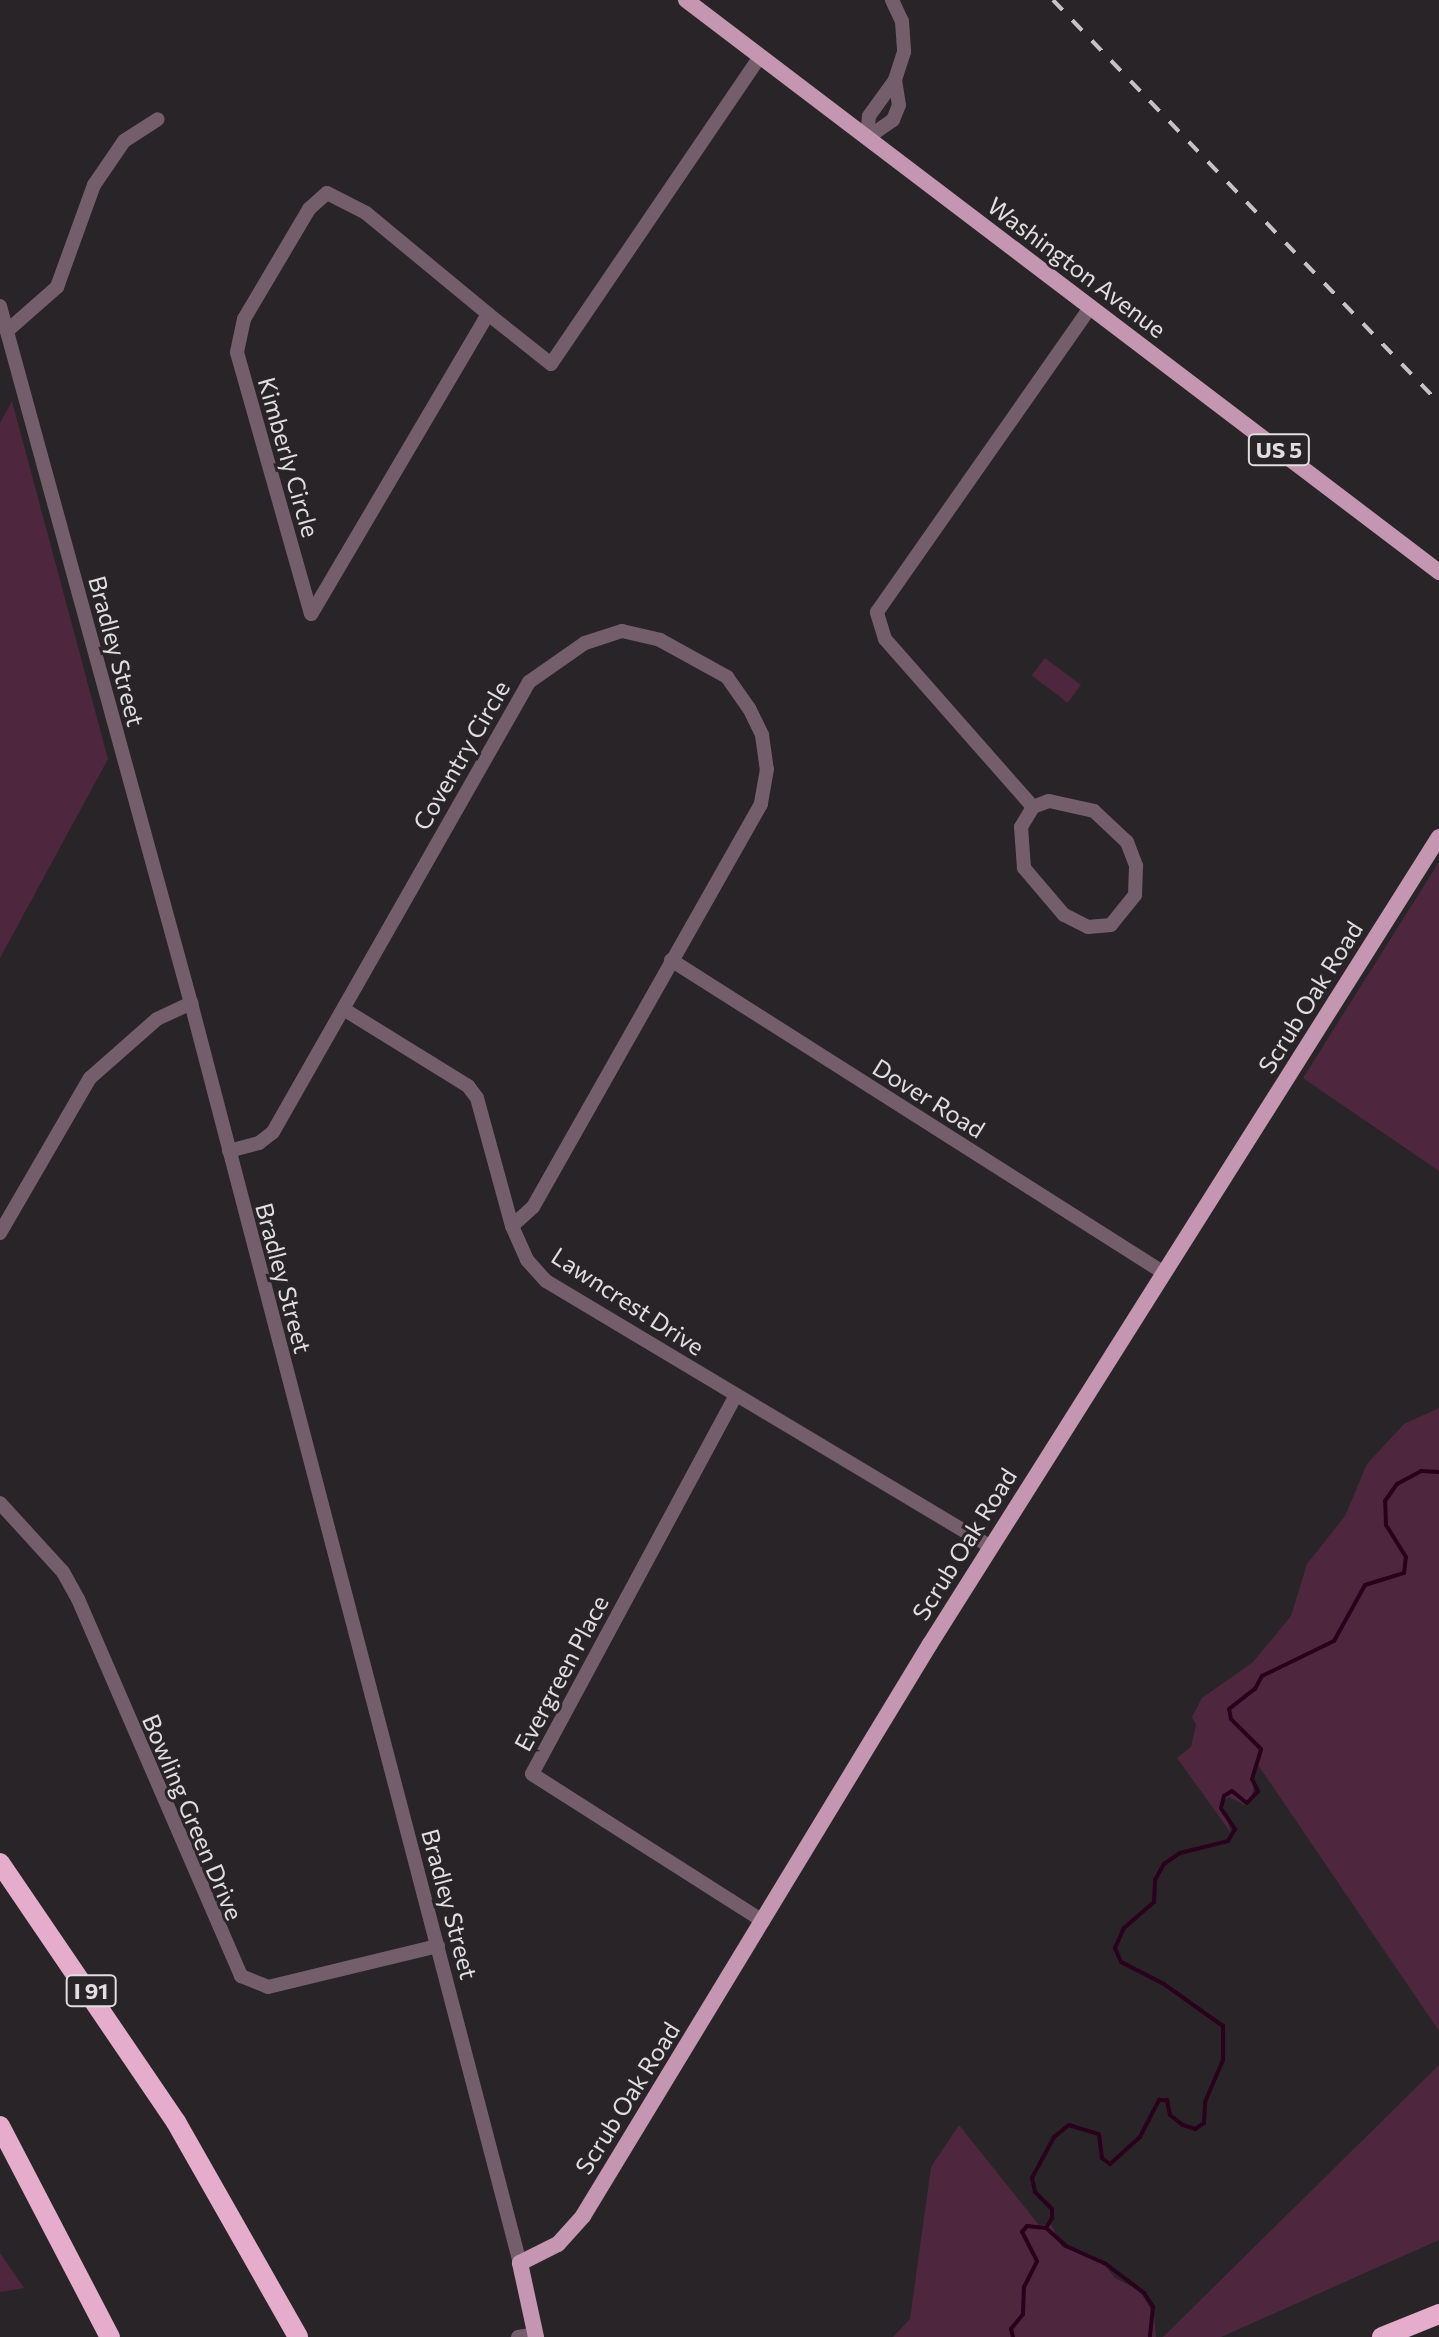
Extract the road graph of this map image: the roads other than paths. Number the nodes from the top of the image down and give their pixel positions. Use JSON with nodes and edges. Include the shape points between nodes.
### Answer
{"nodes":[{"id":1,"x":686,"y":0,"type":"edge"},
{"id":2,"x":892,"y":0,"type":"edge"},
{"id":3,"x":760,"y":56,"type":"junction"},
{"id":4,"x":895,"y":80,"type":"junction"},
{"id":5,"x":158,"y":119,"type":"dead end"},
{"id":6,"x":867,"y":138,"type":"junction"},
{"id":7,"x":0,"y":306,"type":"edge"},
{"id":8,"x":1090,"y":308,"type":"junction"},
{"id":9,"x":488,"y":314,"type":"junction"},
{"id":10,"x":7,"y":331,"type":"junction"},
{"id":11,"x":1439,"y":572,"type":"edge"},
{"id":12,"x":1033,"y":807,"type":"junction"},
{"id":13,"x":1439,"y":837,"type":"edge"},
{"id":14,"x":671,"y":960,"type":"junction"},
{"id":15,"x":191,"y":1003,"type":"junction"},
{"id":16,"x":345,"y":1010,"type":"junction"},
{"id":17,"x":229,"y":1151,"type":"junction"},
{"id":18,"x":512,"y":1226,"type":"junction"},
{"id":19,"x":0,"y":1233,"type":"edge"},
{"id":20,"x":1164,"y":1273,"type":"junction"},
{"id":21,"x":736,"y":1395,"type":"junction"},
{"id":22,"x":0,"y":1503,"type":"edge"},
{"id":23,"x":991,"y":1547,"type":"junction"},
{"id":24,"x":0,"y":1863,"type":"edge"},
{"id":25,"x":763,"y":1921,"type":"junction"},
{"id":26,"x":438,"y":1946,"type":"junction"},
{"id":27,"x":0,"y":2126,"type":"edge"},
{"id":28,"x":520,"y":2263,"type":"junction"},
{"id":29,"x":1439,"y":2314,"type":"edge"},
{"id":30,"x":298,"y":2335,"type":"edge"},
{"id":31,"x":536,"y":2336,"type":"edge"},
{"id":32,"x":110,"y":2337,"type":"edge"},
{"id":33,"x":518,"y":2337,"type":"edge"},
{"id":34,"x":1382,"y":2337,"type":"edge"}],
"edges":[{"from":1,"to":3,"type":"main road","name":"Washington Avenue","number":"US 5"},
{"from":2,"to":4,"type":"street","via":[[905,37]]},
{"from":3,"to":6,"type":"main road","name":"Washington Avenue","number":"US 5"},
{"from":3,"to":9,"type":"street","name":"Kimberly Circle","via":[[551,364]]},
{"from":4,"to":6,"type":"street","via":[[869,116]]},
{"from":4,"to":6,"type":"street","via":[[899,105],[893,120]]},
{"from":5,"to":10,"type":"street","via":[[124,141],[94,185],[57,287]]},
{"from":6,"to":8,"type":"main road","name":"Washington Avenue","number":"US 5"},
{"from":7,"to":10,"type":"street","name":"Bradley Street"},
{"from":8,"to":11,"type":"main road","name":"Washington Avenue","number":"US 5"},
{"from":8,"to":12,"type":"street","via":[[877,612],[885,639]]},
{"from":9,"to":9,"type":"street","name":"Kimberly Circle","via":[[319,600],[311,614],[237,352],[244,319],[293,236],[327,193],[339,195]]},
{"from":10,"to":15,"type":"street","name":"Bradley Street"},
{"from":12,"to":12,"type":"street","via":[[1021,827],[1021,854],[1043,896],[1088,927],[1120,919],[1131,907],[1137,882],[1127,842],[1104,818],[1080,805],[1049,801]]},
{"from":13,"to":20,"type":"main road","name":"Scrub Oak Road"},
{"from":14,"to":16,"type":"street","name":"Coventry Circle","via":[[756,815],[767,769],[762,735],[727,677],[660,640],[622,631],[585,643],[529,682]]},
{"from":14,"to":18,"type":"street","name":"Coventry Circle","via":[[533,1207]]},
{"from":14,"to":20,"type":"street","name":"Dover Road"},
{"from":15,"to":17,"type":"street","name":"Bradley Street"},
{"from":15,"to":19,"type":"street","via":[[157,1019],[90,1078]]},
{"from":16,"to":17,"type":"street","name":"Coventry Circle","via":[[273,1132],[259,1143]]},
{"from":16,"to":18,"type":"street","name":"Lawncrest Drive","via":[[468,1086],[477,1098]]},
{"from":17,"to":26,"type":"street","name":"Bradley Street"},
{"from":18,"to":21,"type":"street","name":"Lawncrest Drive","via":[[527,1260],[546,1281]]},
{"from":20,"to":23,"type":"main road","name":"Scrub Oak Road"},
{"from":21,"to":23,"type":"street","name":"Lawncrest Drive"},
{"from":21,"to":25,"type":"street","name":"Evergreen Place","via":[[532,1774]]},
{"from":22,"to":26,"type":"street","name":"Bowling Green Drive","via":[[63,1572],[78,1599],[241,1976],[268,1987]]},
{"from":23,"to":25,"type":"main road","name":"Scrub Oak Road"},
{"from":24,"to":30,"type":"highway","number":"I 91","via":[[169,2110]]},
{"from":25,"to":28,"type":"main road","name":"Scrub Oak Road","via":[[575,2228],[551,2249]]},
{"from":26,"to":28,"type":"street","name":"Bradley Street"},
{"from":27,"to":32,"type":"highway"},
{"from":28,"to":31,"type":"main road"},
{"from":29,"to":34,"type":"highway"},
{"from":31,"to":33,"type":"street"}]}
